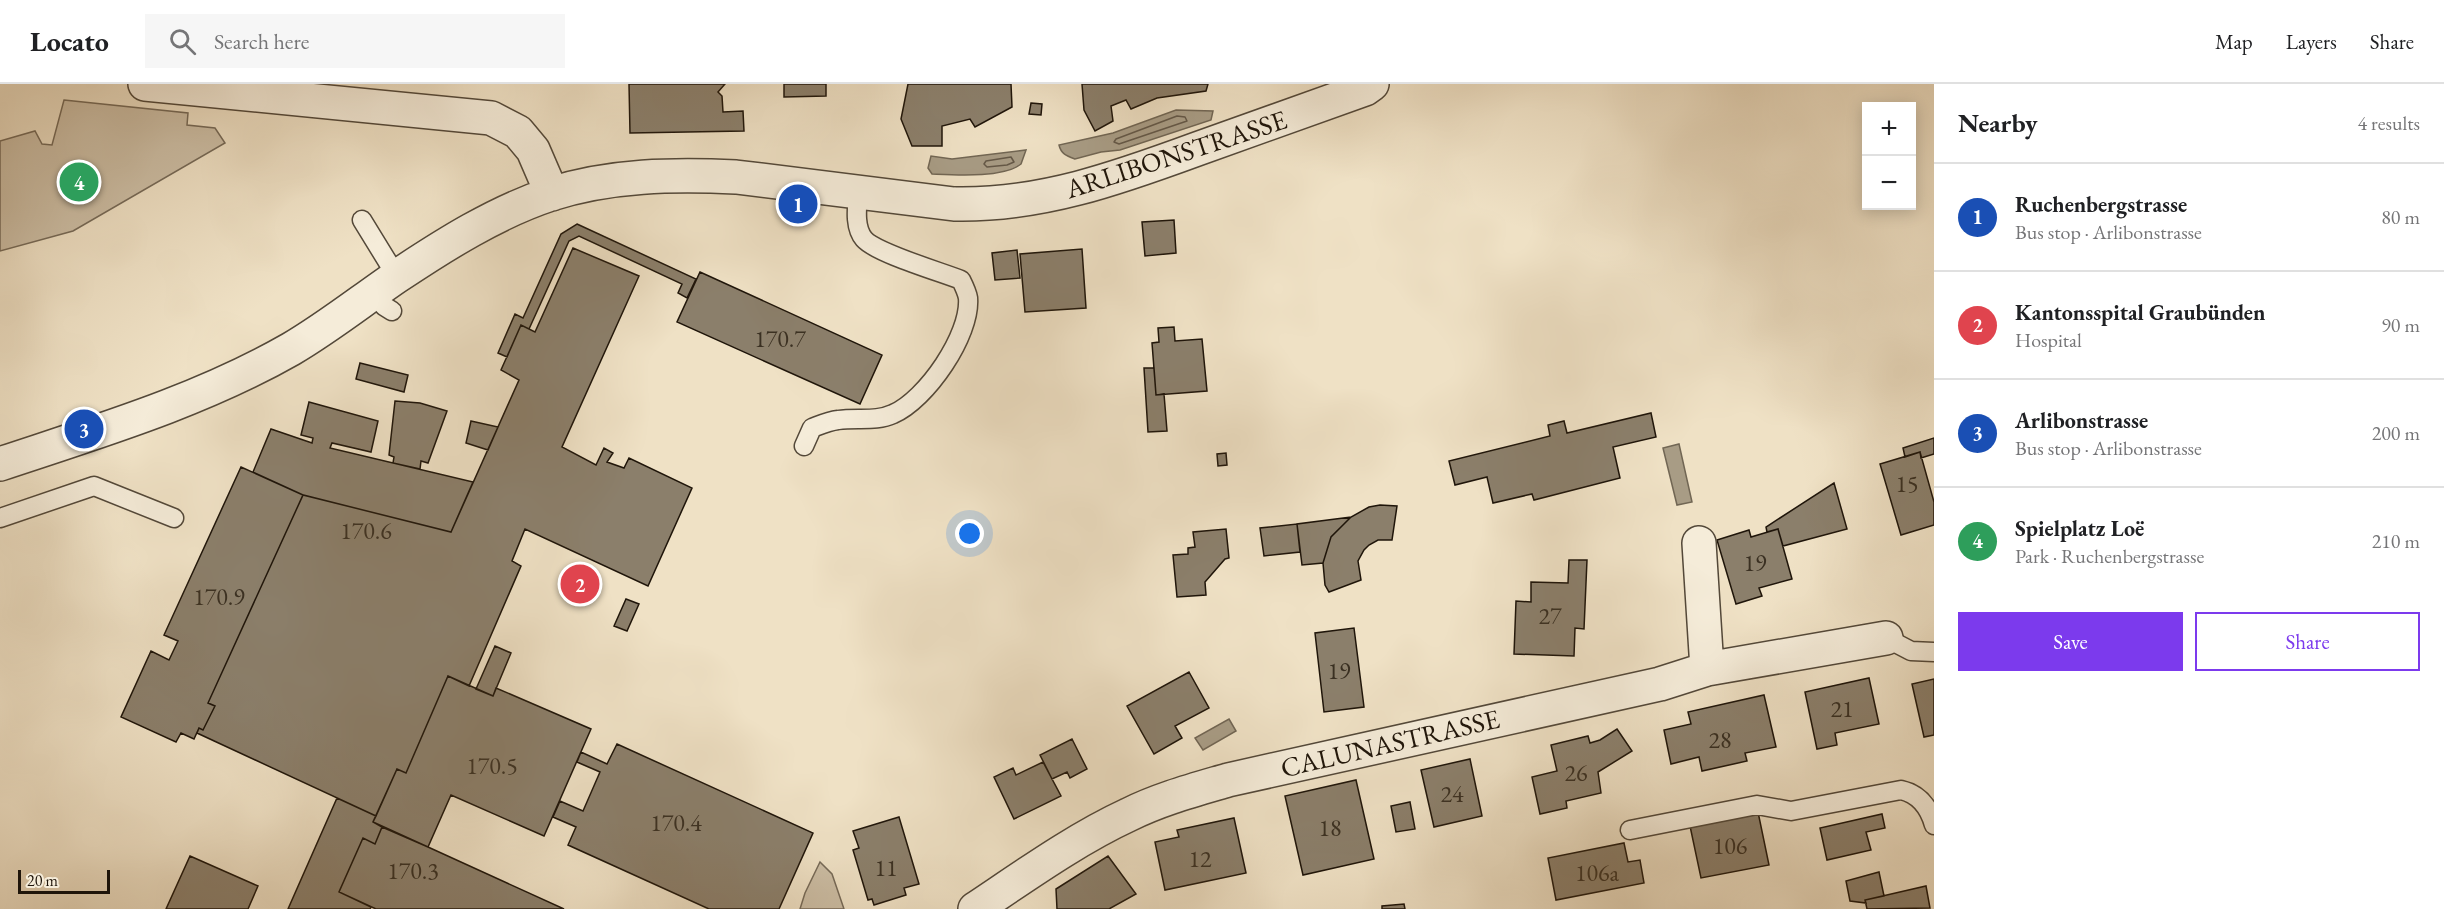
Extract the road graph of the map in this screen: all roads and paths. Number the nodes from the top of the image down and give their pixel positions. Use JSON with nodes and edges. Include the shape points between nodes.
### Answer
{"nodes":[{"id":1,"x":1372,"y":84,"type":"edge"},
{"id":2,"x":163,"y":85,"type":"edge"},
{"id":3,"x":552,"y":194,"type":"junction"},
{"id":4,"x":858,"y":194,"type":"junction"},
{"id":5,"x":362,"y":220,"type":"dead end"},
{"id":6,"x":388,"y":294,"type":"junction"},
{"id":7,"x":804,"y":446,"type":"dead end"},
{"id":8,"x":0,"y":465,"type":"edge"},
{"id":9,"x":0,"y":518,"type":"edge"},
{"id":10,"x":174,"y":518,"type":"dead end"},
{"id":11,"x":1698,"y":543,"type":"dead end"},
{"id":12,"x":1886,"y":638,"type":"joint"},
{"id":13,"x":1934,"y":652,"type":"edge"},
{"id":14,"x":1707,"y":669,"type":"junction"},
{"id":15,"x":1934,"y":825,"type":"edge"},
{"id":16,"x":1630,"y":830,"type":"dead end"},
{"id":17,"x":975,"y":909,"type":"edge"}],
"edges":[{"from":1,"to":4,"type":"street","name":"ARLIBONSTRASSE","via":[[1110,180],[1062,193],[989,204]]},
{"from":2,"to":3,"type":"street","via":[[490,118],[518,132],[533,150]]},
{"from":3,"to":4,"type":"street","name":"ARLIBONSTRASSE","via":[[617,179],[700,175]]},
{"from":3,"to":6,"type":"street","name":"ARLIBONSTRASSE","via":[[476,227]]},
{"from":4,"to":7,"type":"lane","via":[[857,220],[863,238],[881,250],[962,280],[968,296],[966,318],[949,357],[904,409],[875,419],[838,420],[812,428]]},
{"from":5,"to":6,"type":"lane"},
{"from":6,"to":8,"type":"street","name":"ARLIBONSTRASSE","via":[[291,349],[185,400]]},
{"from":9,"to":10,"type":"lane","via":[[94,486]]},
{"from":11,"to":14,"type":"street"},
{"from":12,"to":13,"type":"lane","via":[[1911,651]]},
{"from":12,"to":14,"type":"street","name":"CALUNASTRASSE"},
{"from":14,"to":17,"type":"street","name":"CALUNASTRASSE","via":[[1660,684],[1228,780],[1168,798],[1093,834]]},
{"from":15,"to":16,"type":"lane","via":[[1926,805],[1911,792],[1901,790],[1791,811],[1757,805]]}]}
